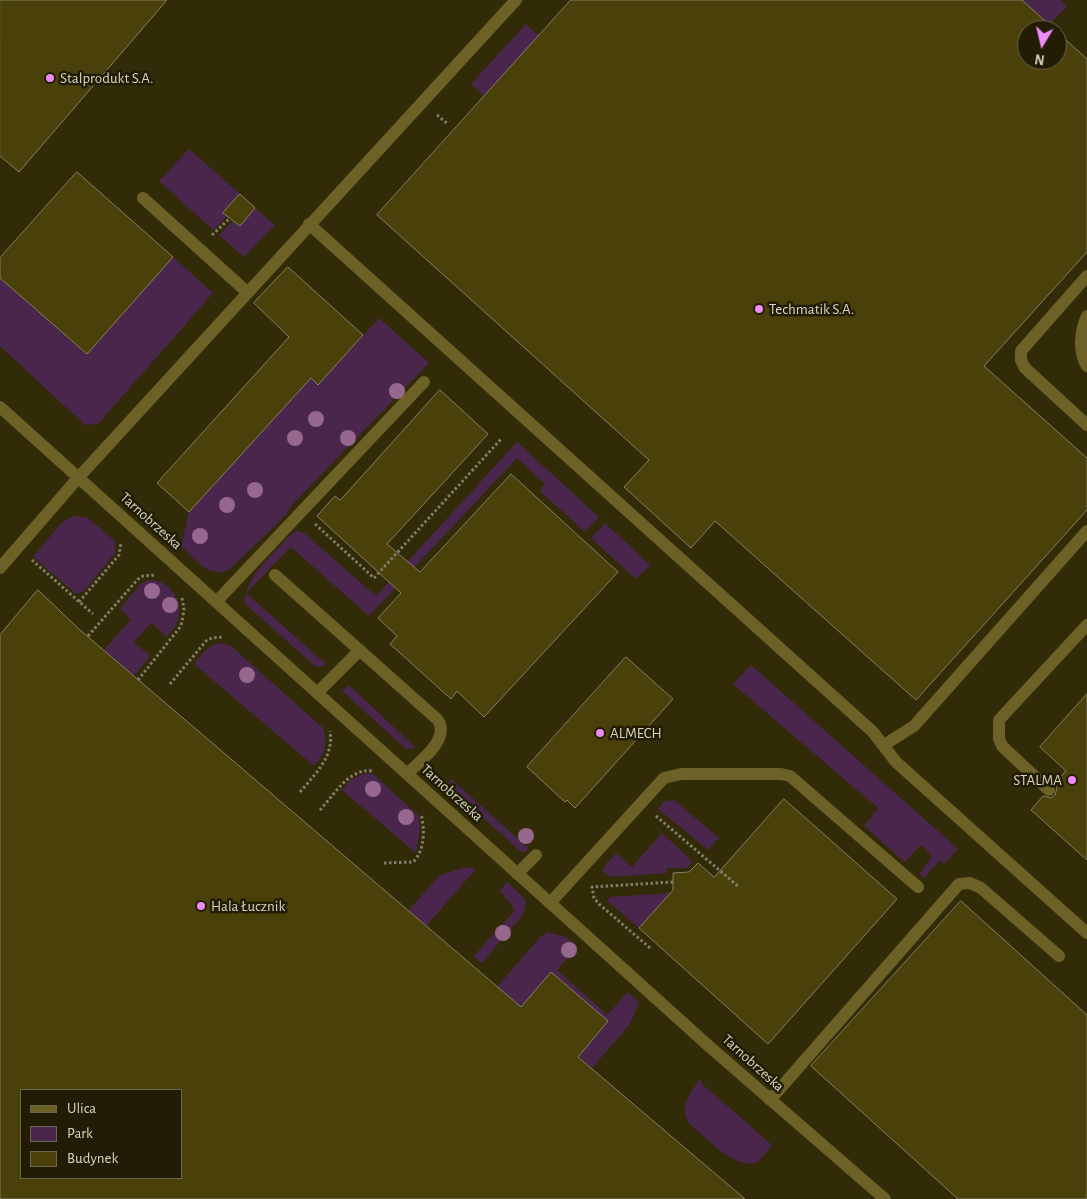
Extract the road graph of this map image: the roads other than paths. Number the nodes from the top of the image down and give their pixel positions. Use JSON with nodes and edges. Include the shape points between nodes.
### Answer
{"nodes":[{"id":1,"x":516,"y":0,"type":"edge"},
{"id":2,"x":143,"y":198,"type":"dead end"},
{"id":3,"x":309,"y":224,"type":"junction"},
{"id":4,"x":1087,"y":276,"type":"edge"},
{"id":5,"x":247,"y":292,"type":"junction"},
{"id":6,"x":1087,"y":316,"type":"edge"},
{"id":7,"x":1087,"y":366,"type":"edge"},
{"id":8,"x":424,"y":382,"type":"dead end"},
{"id":9,"x":0,"y":407,"type":"edge"},
{"id":10,"x":1087,"y":425,"type":"edge"},
{"id":11,"x":78,"y":478,"type":"junction"},
{"id":12,"x":1087,"y":531,"type":"edge"},
{"id":13,"x":0,"y":568,"type":"edge"},
{"id":14,"x":275,"y":575,"type":"dead end"},
{"id":15,"x":216,"y":602,"type":"junction"},
{"id":16,"x":1087,"y":625,"type":"edge"},
{"id":17,"x":360,"y":650,"type":"junction"},
{"id":18,"x":317,"y":693,"type":"junction"},
{"id":19,"x":884,"y":745,"type":"junction"},
{"id":20,"x":407,"y":774,"type":"junction"},
{"id":21,"x":1049,"y":790,"type":"dead end"},
{"id":22,"x":536,"y":855,"type":"dead end"},
{"id":23,"x":517,"y":874,"type":"junction"},
{"id":24,"x":918,"y":887,"type":"dead end"},
{"id":25,"x":550,"y":903,"type":"junction"},
{"id":26,"x":1087,"y":933,"type":"edge"},
{"id":27,"x":1059,"y":956,"type":"dead end"},
{"id":28,"x":770,"y":1100,"type":"junction"},
{"id":29,"x":885,"y":1199,"type":"edge"}],
"edges":[{"from":1,"to":3,"type":"lane"},
{"from":2,"to":5,"type":"lane"},
{"from":3,"to":5,"type":"lane"},
{"from":3,"to":19,"type":"lane"},
{"from":4,"to":10,"type":"lane","via":[[1021,351],[1021,360],[1025,368]]},
{"from":5,"to":11,"type":"lane"},
{"from":6,"to":7,"type":"lane","via":[[1081,350]]},
{"from":8,"to":15,"type":"lane"},
{"from":9,"to":11,"type":"lane","name":"Tarnobrzeska"},
{"from":11,"to":13,"type":"lane"},
{"from":11,"to":15,"type":"lane","name":"Tarnobrzeska"},
{"from":12,"to":19,"type":"lane","via":[[914,726]]},
{"from":14,"to":17,"type":"lane"},
{"from":15,"to":18,"type":"lane","name":"Tarnobrzeska"},
{"from":16,"to":21,"type":"lane","via":[[999,720],[1002,746]]},
{"from":17,"to":18,"type":"lane"},
{"from":17,"to":20,"type":"lane","via":[[440,724],[439,741]]},
{"from":18,"to":20,"type":"lane","name":"Tarnobrzeska"},
{"from":19,"to":26,"type":"lane","via":[[896,762]]},
{"from":20,"to":23,"type":"lane","name":"Tarnobrzeska"},
{"from":22,"to":23,"type":"lane"},
{"from":23,"to":25,"type":"lane","name":"Tarnobrzeska"},
{"from":24,"to":25,"type":"lane","via":[[790,776],[673,775],[664,778]]},
{"from":25,"to":28,"type":"lane","name":"Tarnobrzeska"},
{"from":27,"to":28,"type":"lane","via":[[981,888],[970,882],[959,884]]},
{"from":28,"to":29,"type":"lane","name":"Tarnobrzeska"}]}
